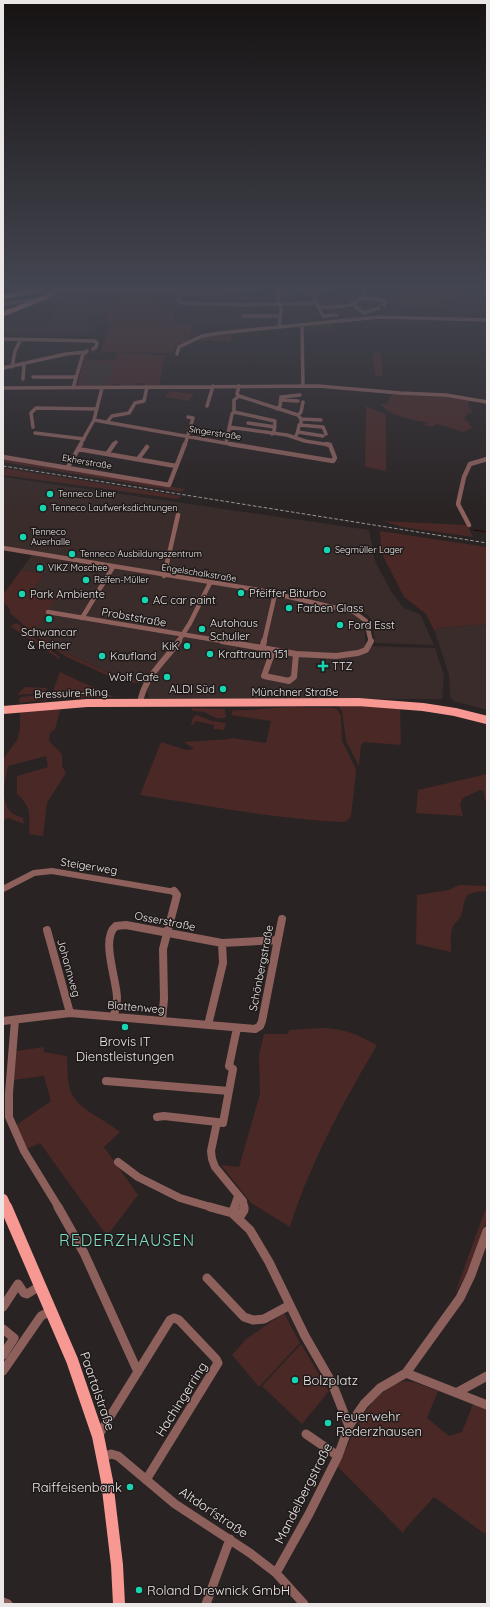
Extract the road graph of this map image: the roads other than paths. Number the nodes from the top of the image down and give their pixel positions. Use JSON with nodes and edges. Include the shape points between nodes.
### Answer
{"nodes":[{"id":1,"x":13,"y":364,"type":"edge"},
{"id":2,"x":28,"y":364,"type":"edge"},
{"id":3,"x":80,"y":364,"type":"edge"},
{"id":4,"x":303,"y":364,"type":"edge"},
{"id":5,"x":24,"y":365,"type":"junction"},
{"id":6,"x":12,"y":367,"type":"junction"},
{"id":7,"x":3,"y":368,"type":"edge"},
{"id":8,"x":33,"y":377,"type":"dead end"},
{"id":9,"x":76,"y":377,"type":"junction"},
{"id":10,"x":23,"y":379,"type":"dead end"},
{"id":11,"x":213,"y":386,"type":"junction"},
{"id":12,"x":238,"y":386,"type":"junction"},
{"id":13,"x":303,"y":386,"type":"junction"},
{"id":14,"x":147,"y":387,"type":"junction"},
{"id":15,"x":3,"y":388,"type":"edge"},
{"id":16,"x":73,"y":388,"type":"junction"},
{"id":17,"x":102,"y":388,"type":"junction"},
{"id":18,"x":300,"y":395,"type":"dead end"},
{"id":19,"x":239,"y":396,"type":"junction"},
{"id":20,"x":281,"y":400,"type":"junction"},
{"id":21,"x":487,"y":402,"type":"edge"},
{"id":22,"x":207,"y":406,"type":"dead end"},
{"id":23,"x":97,"y":409,"type":"junction"},
{"id":24,"x":277,"y":409,"type":"junction"},
{"id":25,"x":234,"y":412,"type":"junction"},
{"id":26,"x":298,"y":415,"type":"junction"},
{"id":27,"x":188,"y":417,"type":"dead end"},
{"id":28,"x":301,"y":419,"type":"junction"},
{"id":29,"x":94,"y":420,"type":"junction"},
{"id":30,"x":321,"y":420,"type":"dead end"},
{"id":31,"x":107,"y":422,"type":"junction"},
{"id":32,"x":248,"y":423,"type":"dead end"},
{"id":33,"x":299,"y":425,"type":"junction"},
{"id":34,"x":32,"y":427,"type":"dead end"},
{"id":35,"x":229,"y":427,"type":"junction"},
{"id":36,"x":275,"y":427,"type":"junction"},
{"id":37,"x":298,"y":432,"type":"junction"},
{"id":38,"x":35,"y":433,"type":"dead end"},
{"id":39,"x":272,"y":434,"type":"junction"},
{"id":40,"x":188,"y":437,"type":"junction"},
{"id":41,"x":295,"y":437,"type":"junction"},
{"id":42,"x":84,"y":439,"type":"junction"},
{"id":43,"x":116,"y":442,"type":"dead end"},
{"id":44,"x":226,"y":444,"type":"junction"},
{"id":45,"x":147,"y":448,"type":"dead end"},
{"id":46,"x":78,"y":449,"type":"junction"},
{"id":47,"x":107,"y":454,"type":"junction"},
{"id":48,"x":3,"y":457,"type":"edge"},
{"id":49,"x":138,"y":459,"type":"junction"},
{"id":50,"x":487,"y":459,"type":"edge"},
{"id":51,"x":176,"y":466,"type":"junction"},
{"id":52,"x":68,"y":467,"type":"junction"},
{"id":53,"x":178,"y":515,"type":"dead end"},
{"id":54,"x":469,"y":525,"type":"dead end"},
{"id":55,"x":3,"y":548,"type":"edge"},
{"id":56,"x":113,"y":567,"type":"junction"},
{"id":57,"x":164,"y":576,"type":"junction"},
{"id":58,"x":210,"y":583,"type":"junction"},
{"id":59,"x":274,"y":594,"type":"junction"},
{"id":60,"x":48,"y":612,"type":"dead end"},
{"id":61,"x":82,"y":618,"type":"junction"},
{"id":62,"x":183,"y":636,"type":"junction"},
{"id":63,"x":371,"y":643,"type":"joint"},
{"id":64,"x":262,"y":649,"type":"junction"},
{"id":65,"x":273,"y":651,"type":"junction"},
{"id":66,"x":296,"y":654,"type":"junction"},
{"id":67,"x":140,"y":703,"type":"junction"},
{"id":68,"x":3,"y":710,"type":"edge"},
{"id":69,"x":487,"y":720,"type":"edge"},
{"id":70,"x":3,"y":889,"type":"edge"},
{"id":71,"x":282,"y":919,"type":"dead end"},
{"id":72,"x":47,"y":930,"type":"dead end"},
{"id":73,"x":167,"y":933,"type":"junction"},
{"id":74,"x":278,"y":940,"type":"junction"},
{"id":75,"x":222,"y":943,"type":"junction"},
{"id":76,"x":70,"y":1013,"type":"junction"},
{"id":77,"x":114,"y":1016,"type":"junction"},
{"id":78,"x":15,"y":1020,"type":"junction"},
{"id":79,"x":162,"y":1020,"type":"junction"},
{"id":80,"x":3,"y":1021,"type":"edge"},
{"id":81,"x":262,"y":1021,"type":"joint"},
{"id":82,"x":208,"y":1025,"type":"junction"},
{"id":83,"x":237,"y":1028,"type":"junction"},
{"id":84,"x":106,"y":1081,"type":"dead end"},
{"id":85,"x":229,"y":1091,"type":"junction"},
{"id":86,"x":157,"y":1117,"type":"dead end"},
{"id":87,"x":217,"y":1122,"type":"junction"},
{"id":88,"x":118,"y":1162,"type":"dead end"},
{"id":89,"x":3,"y":1199,"type":"edge"},
{"id":90,"x":235,"y":1216,"type":"junction"},
{"id":91,"x":487,"y":1231,"type":"edge"},
{"id":92,"x":207,"y":1278,"type":"dead end"},
{"id":93,"x":40,"y":1286,"type":"junction"},
{"id":94,"x":290,"y":1305,"type":"junction"},
{"id":95,"x":3,"y":1307,"type":"edge"},
{"id":96,"x":50,"y":1311,"type":"junction"},
{"id":97,"x":3,"y":1329,"type":"edge"},
{"id":98,"x":3,"y":1355,"type":"edge"},
{"id":99,"x":3,"y":1371,"type":"edge"},
{"id":100,"x":138,"y":1372,"type":"junction"},
{"id":101,"x":406,"y":1373,"type":"junction"},
{"id":102,"x":487,"y":1376,"type":"edge"},
{"id":103,"x":456,"y":1393,"type":"junction"},
{"id":104,"x":487,"y":1405,"type":"edge"},
{"id":105,"x":349,"y":1426,"type":"junction"},
{"id":106,"x":306,"y":1434,"type":"dead end"},
{"id":107,"x":98,"y":1436,"type":"junction"},
{"id":108,"x":338,"y":1456,"type":"junction"},
{"id":109,"x":103,"y":1457,"type":"junction"},
{"id":110,"x":146,"y":1480,"type":"junction"},
{"id":111,"x":230,"y":1540,"type":"junction"},
{"id":112,"x":276,"y":1573,"type":"junction"},
{"id":113,"x":3,"y":1602,"type":"edge"},
{"id":114,"x":8,"y":1604,"type":"edge"},
{"id":115,"x":119,"y":1604,"type":"edge"},
{"id":116,"x":206,"y":1604,"type":"edge"},
{"id":117,"x":304,"y":1604,"type":"edge"}],
"edges":[{"from":1,"to":6,"type":"street"},
{"from":2,"to":5,"type":"street"},
{"from":3,"to":9,"type":"street"},
{"from":4,"to":13,"type":"street"},
{"from":5,"to":6,"type":"street"},
{"from":5,"to":10,"type":"street"},
{"from":6,"to":7,"type":"street"},
{"from":8,"to":9,"type":"street"},
{"from":9,"to":16,"type":"street"},
{"from":11,"to":12,"type":"street"},
{"from":11,"to":14,"type":"street"},
{"from":11,"to":22,"type":"street"},
{"from":12,"to":13,"type":"street"},
{"from":12,"to":19,"type":"street"},
{"from":13,"to":21,"type":"street","via":[[446,395]]},
{"from":14,"to":17,"type":"street"},
{"from":14,"to":31,"type":"street","via":[[144,401],[134,404],[132,411],[125,416],[112,416]]},
{"from":15,"to":16,"type":"street"},
{"from":16,"to":17,"type":"street"},
{"from":17,"to":23,"type":"street"},
{"from":18,"to":20,"type":"street","via":[[281,396]]},
{"from":19,"to":24,"type":"street"},
{"from":19,"to":25,"type":"street","via":[[234,400]]},
{"from":20,"to":24,"type":"street"},
{"from":20,"to":26,"type":"street","via":[[300,401],[301,412]]},
{"from":23,"to":29,"type":"street"},
{"from":23,"to":34,"type":"street","via":[[36,408],[31,414]]},
{"from":24,"to":26,"type":"street"},
{"from":25,"to":35,"type":"street"},
{"from":25,"to":36,"type":"street","via":[[275,421]]},
{"from":26,"to":28,"type":"street"},
{"from":27,"to":40,"type":"street","via":[[193,418]]},
{"from":28,"to":30,"type":"street"},
{"from":28,"to":33,"type":"street"},
{"from":29,"to":31,"type":"street","name":"Singerstraße"},
{"from":29,"to":42,"type":"street"},
{"from":31,"to":40,"type":"street","name":"Singerstraße"},
{"from":32,"to":36,"type":"street"},
{"from":33,"to":37,"type":"street"},
{"from":33,"to":37,"type":"street","via":[[323,427],[324,435]]},
{"from":35,"to":39,"type":"street"},
{"from":35,"to":44,"type":"street"},
{"from":36,"to":39,"type":"street"},
{"from":37,"to":41,"type":"street"},
{"from":38,"to":42,"type":"street"},
{"from":39,"to":41,"type":"street"},
{"from":40,"to":44,"type":"street","name":"Singerstraße"},
{"from":40,"to":51,"type":"street"},
{"from":41,"to":44,"type":"street","name":"Singerstraße","via":[[330,445],[335,458],[333,461]]},
{"from":42,"to":46,"type":"street"},
{"from":43,"to":47,"type":"street"},
{"from":45,"to":49,"type":"street"},
{"from":46,"to":47,"type":"street"},
{"from":46,"to":52,"type":"street"},
{"from":47,"to":49,"type":"street"},
{"from":48,"to":52,"type":"street","name":"Ekherstraße"},
{"from":49,"to":51,"type":"street"},
{"from":50,"to":54,"type":"street","via":[[470,464],[464,477],[458,504]]},
{"from":51,"to":52,"type":"street","name":"Ekherstraße","via":[[169,485]]},
{"from":53,"to":57,"type":"street"},
{"from":55,"to":56,"type":"street","name":"Engelschalkstraße"},
{"from":56,"to":57,"type":"street","name":"Engelschalkstraße"},
{"from":56,"to":61,"type":"street","name":"Probststraße"},
{"from":57,"to":58,"type":"street","name":"Engelschalkstraße"},
{"from":58,"to":59,"type":"street","name":"Engelschalkstraße"},
{"from":58,"to":62,"type":"street"},
{"from":59,"to":63,"type":"street","name":"Engelschalkstraße","via":[[360,614],[369,624]]},
{"from":59,"to":64,"type":"street"},
{"from":60,"to":61,"type":"street","name":"Probststraße"},
{"from":61,"to":62,"type":"street","name":"Probststraße"},
{"from":62,"to":64,"type":"street","name":"Probststraße"},
{"from":62,"to":67,"type":"street","via":[[145,683]]},
{"from":63,"to":66,"type":"street","name":"Probststraße","via":[[365,651],[354,654]]},
{"from":64,"to":65,"type":"street","name":"Probststraße"},
{"from":65,"to":66,"type":"street","name":"Probststraße"},
{"from":65,"to":66,"type":"street","via":[[264,676],[289,680],[294,677]]},
{"from":67,"to":68,"type":"main road","name":"Bressuire-Ring","via":[[56,704]]},
{"from":67,"to":69,"type":"main road","name":"Münchner Straße","via":[[353,703],[409,706]]},
{"from":70,"to":73,"type":"street","name":"Steigerweg","via":[[34,873],[52,871],[176,891]]},
{"from":71,"to":74,"type":"street","name":"Schönbergstraße"},
{"from":72,"to":76,"type":"street","name":"Johannweg"},
{"from":73,"to":75,"type":"street","name":"Osserstraße"},
{"from":73,"to":77,"type":"street","name":"Osserstraße","via":[[122,924],[112,930],[111,966],[117,997]]},
{"from":73,"to":79,"type":"street","via":[[163,949]]},
{"from":74,"to":75,"type":"street","name":"Osserstraße"},
{"from":74,"to":81,"type":"street","name":"Schönbergstraße"},
{"from":75,"to":82,"type":"street","via":[[222,963]]},
{"from":76,"to":77,"type":"street","name":"Blattenweg"},
{"from":76,"to":78,"type":"street","name":"Blattenweg"},
{"from":77,"to":79,"type":"street","name":"Blattenweg"},
{"from":78,"to":80,"type":"street","name":"Blattenweg"},
{"from":78,"to":100,"type":"street","via":[[9,1117],[24,1152],[62,1211],[84,1253]]},
{"from":79,"to":82,"type":"street","name":"Blattenweg"},
{"from":81,"to":83,"type":"street","name":"Blattenweg","via":[[255,1029]]},
{"from":82,"to":83,"type":"street","name":"Blattenweg"},
{"from":83,"to":85,"type":"street","via":[[229,1066],[233,1069]]},
{"from":84,"to":85,"type":"street"},
{"from":85,"to":87,"type":"street","via":[[223,1123]]},
{"from":86,"to":87,"type":"street"},
{"from":87,"to":90,"type":"street","via":[[211,1151],[212,1159],[215,1167],[243,1201],[244,1206]]},
{"from":88,"to":90,"type":"street","via":[[138,1177],[180,1198]]},
{"from":89,"to":93,"type":"main road","name":"Paartalstraße"},
{"from":90,"to":94,"type":"street","via":[[254,1234]]},
{"from":91,"to":101,"type":"street","name":"Mandelbergstraße","via":[[460,1298]]},
{"from":92,"to":94,"type":"street","via":[[244,1317],[253,1320],[264,1319]]},
{"from":93,"to":95,"type":"street","via":[[27,1294],[18,1284]]},
{"from":93,"to":96,"type":"main road","name":"Paartalstraße"},
{"from":94,"to":105,"type":"street","via":[[332,1383]]},
{"from":96,"to":99,"type":"street","via":[[41,1316]]},
{"from":96,"to":107,"type":"main road","name":"Paartalstraße","via":[[72,1360]]},
{"from":97,"to":98,"type":"street","via":[[14,1338]]},
{"from":100,"to":107,"type":"street","name":"Hachingerring"},
{"from":100,"to":110,"type":"street","name":"Hachingerring","via":[[170,1320],[174,1318],[179,1320],[218,1363]]},
{"from":101,"to":103,"type":"street"},
{"from":101,"to":105,"type":"street","name":"Mandelbergstraße","via":[[380,1388],[364,1404]]},
{"from":102,"to":103,"type":"street"},
{"from":103,"to":104,"type":"street"},
{"from":105,"to":108,"type":"street","name":"Mandelbergstraße"},
{"from":106,"to":108,"type":"street"},
{"from":107,"to":109,"type":"main road","name":"Paartalstraße"},
{"from":108,"to":112,"type":"street","name":"Mandelbergstraße","via":[[310,1514]]},
{"from":109,"to":110,"type":"street","name":"Altdorfstraße","via":[[111,1454],[118,1456]]},
{"from":109,"to":115,"type":"main road","name":"Paartalstraße","via":[[117,1565]]},
{"from":110,"to":111,"type":"street","name":"Altdorfstraße","via":[[176,1504]]},
{"from":111,"to":112,"type":"street","name":"Altdorfstraße"},
{"from":111,"to":116,"type":"street"},
{"from":112,"to":117,"type":"street","name":"Altdorfstraße"},
{"from":113,"to":114,"type":"street"}]}
